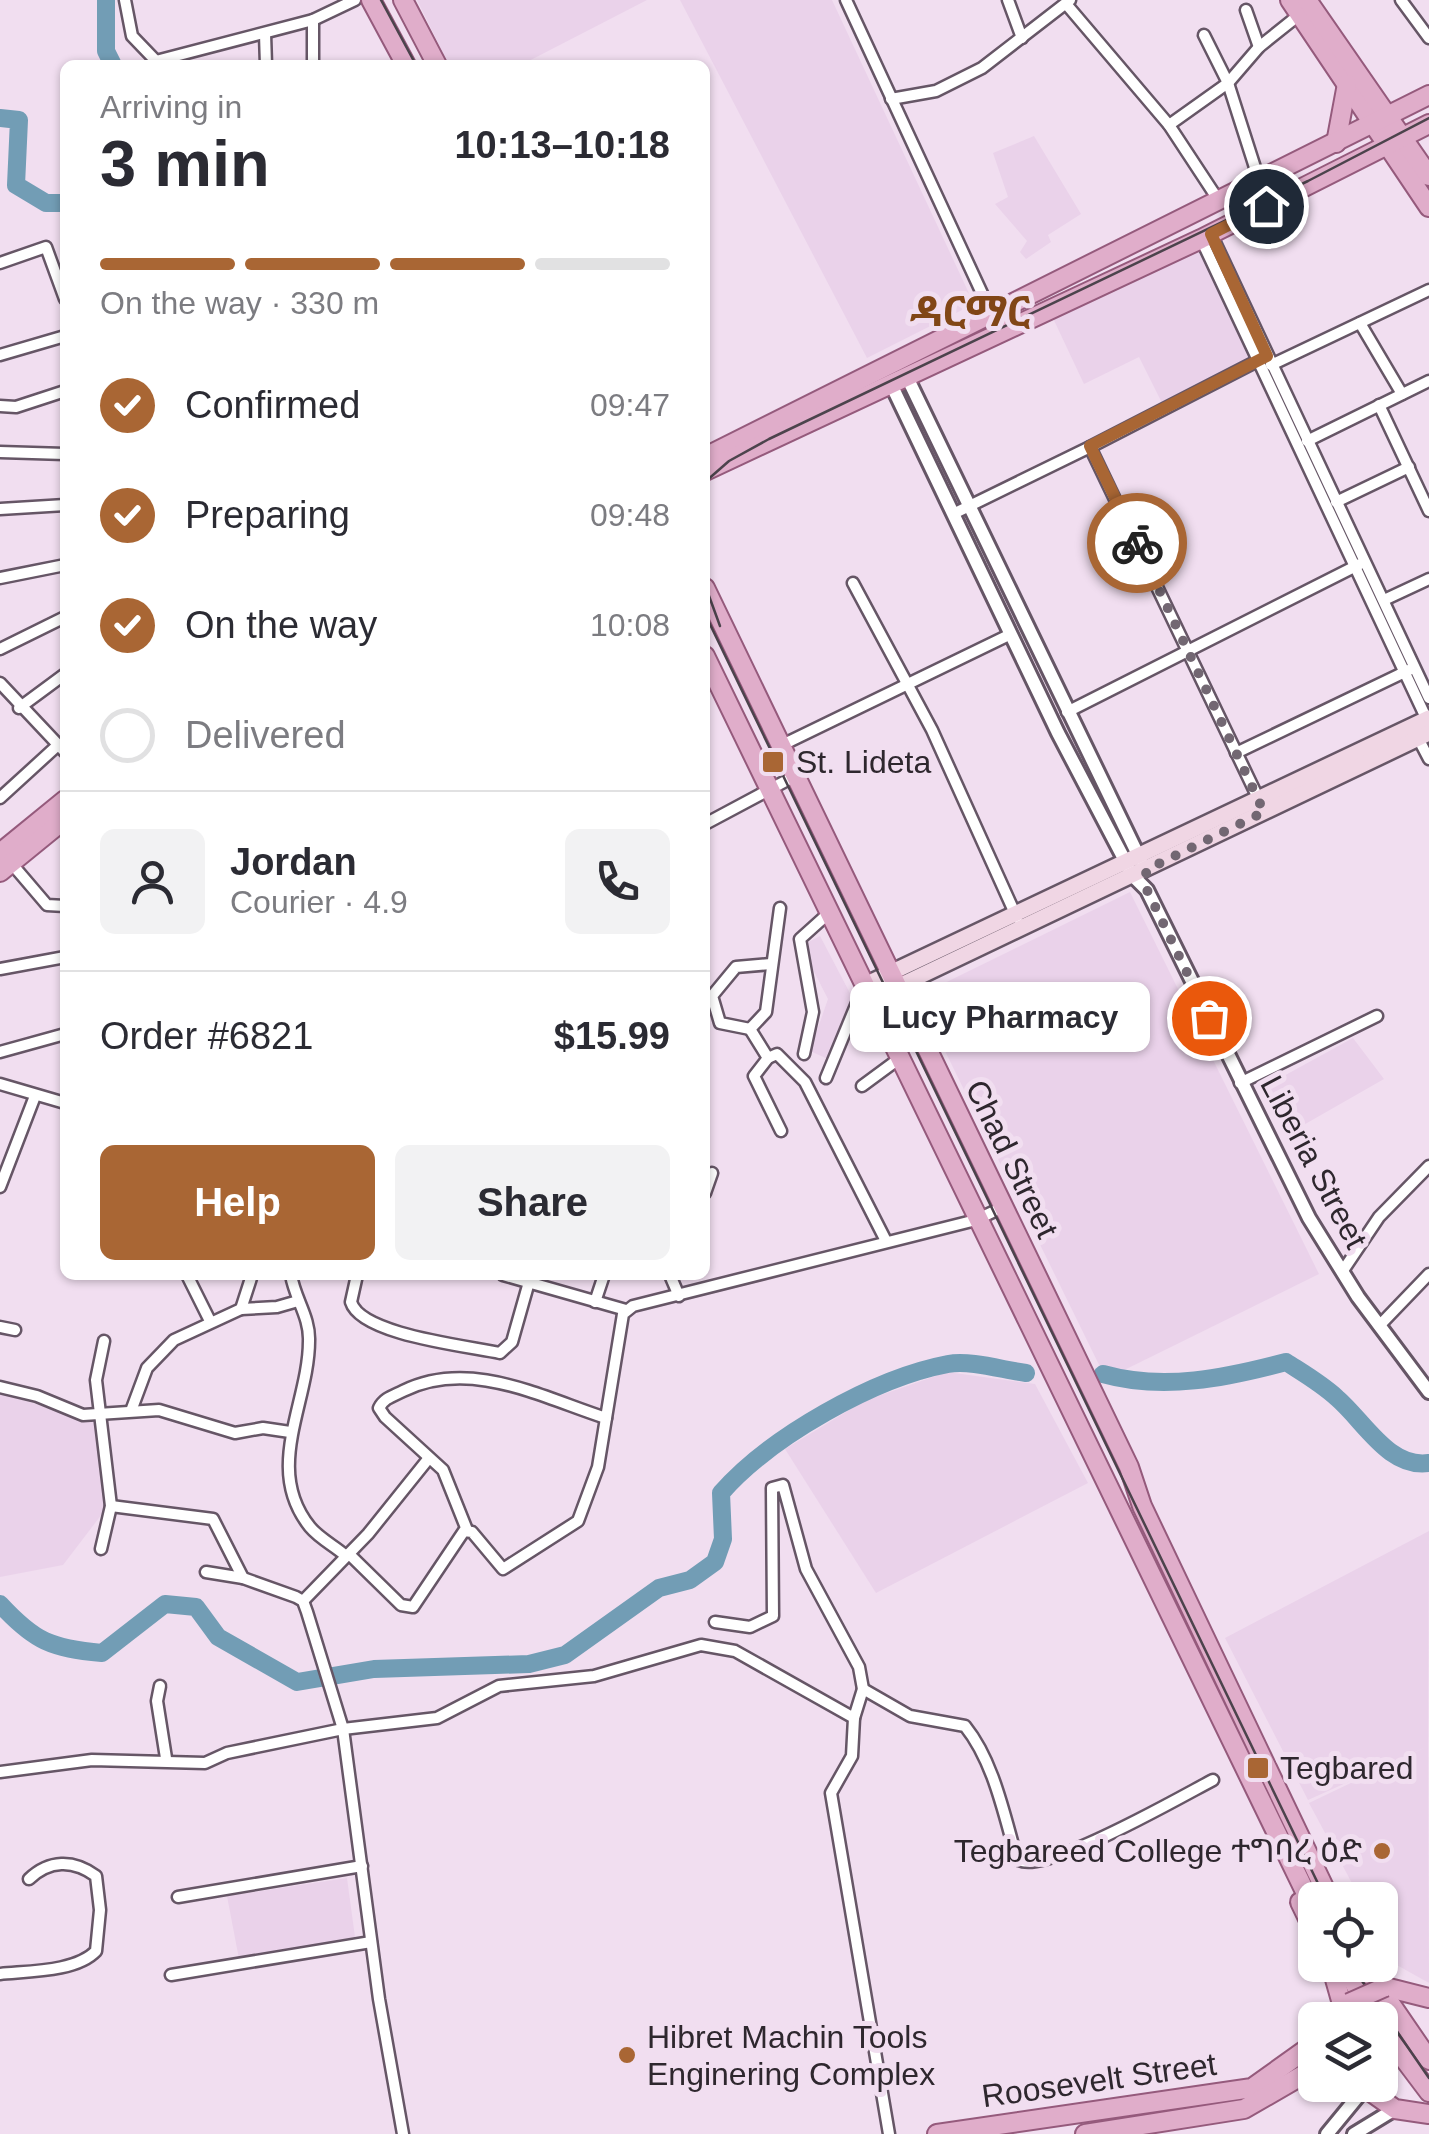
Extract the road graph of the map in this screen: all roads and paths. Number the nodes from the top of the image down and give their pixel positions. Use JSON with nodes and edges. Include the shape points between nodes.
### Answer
{"nodes":[{"id":1,"x":125,"y":0,"type":"edge"},
{"id":2,"x":355,"y":0,"type":"edge"},
{"id":3,"x":372,"y":0,"type":"edge"},
{"id":4,"x":404,"y":0,"type":"edge"},
{"id":5,"x":846,"y":0,"type":"edge"},
{"id":6,"x":1008,"y":0,"type":"edge"},
{"id":7,"x":1401,"y":0,"type":"edge"},
{"id":8,"x":1068,"y":2,"type":"edge"},
{"id":9,"x":1305,"y":4,"type":"edge"},
{"id":10,"x":1246,"y":10,"type":"dead end"},
{"id":11,"x":313,"y":20,"type":"junction"},
{"id":12,"x":264,"y":34,"type":"junction"},
{"id":13,"x":1204,"y":35,"type":"dead end"},
{"id":14,"x":1022,"y":38,"type":"junction"},
{"id":15,"x":1429,"y":38,"type":"edge"},
{"id":16,"x":1259,"y":47,"type":"junction"},
{"id":17,"x":155,"y":60,"type":"edge"},
{"id":18,"x":169,"y":60,"type":"edge"},
{"id":19,"x":266,"y":60,"type":"edge"},
{"id":20,"x":314,"y":60,"type":"edge"},
{"id":21,"x":403,"y":60,"type":"edge"},
{"id":22,"x":434,"y":60,"type":"edge"},
{"id":23,"x":1228,"y":83,"type":"junction"},
{"id":24,"x":1347,"y":84,"type":"junction"},
{"id":25,"x":1368,"y":84,"type":"junction"},
{"id":26,"x":1427,"y":96,"type":"edge"},
{"id":27,"x":891,"y":99,"type":"junction"},
{"id":28,"x":1382,"y":120,"type":"junction"},
{"id":29,"x":1429,"y":124,"type":"edge"},
{"id":30,"x":1169,"y":125,"type":"junction"},
{"id":31,"x":1396,"y":141,"type":"junction"},
{"id":32,"x":1336,"y":143,"type":"junction"},
{"id":33,"x":1429,"y":176,"type":"edge"},
{"id":34,"x":1259,"y":182,"type":"junction"},
{"id":35,"x":1219,"y":202,"type":"junction"},
{"id":36,"x":1429,"y":208,"type":"edge"},
{"id":37,"x":1206,"y":236,"type":"junction"},
{"id":38,"x":0,"y":262,"type":"edge"},
{"id":39,"x":60,"y":285,"type":"edge"},
{"id":40,"x":1429,"y":290,"type":"edge"},
{"id":41,"x":992,"y":316,"type":"junction"},
{"id":42,"x":1360,"y":323,"type":"junction"},
{"id":43,"x":966,"y":329,"type":"junction"},
{"id":44,"x":60,"y":337,"type":"edge"},
{"id":45,"x":0,"y":355,"type":"edge"},
{"id":46,"x":1265,"y":360,"type":"junction"},
{"id":47,"x":1429,"y":380,"type":"edge"},
{"id":48,"x":892,"y":384,"type":"junction"},
{"id":49,"x":60,"y":393,"type":"edge"},
{"id":50,"x":1402,"y":394,"type":"junction"},
{"id":51,"x":1380,"y":405,"type":"junction"},
{"id":52,"x":0,"y":406,"type":"edge"},
{"id":53,"x":1308,"y":441,"type":"junction"},
{"id":54,"x":710,"y":446,"type":"edge"},
{"id":55,"x":1090,"y":446,"type":"junction"},
{"id":56,"x":0,"y":452,"type":"edge"},
{"id":57,"x":60,"y":454,"type":"edge"},
{"id":58,"x":710,"y":455,"type":"edge"},
{"id":59,"x":1409,"y":467,"type":"junction"},
{"id":60,"x":710,"y":469,"type":"edge"},
{"id":61,"x":710,"y":480,"type":"edge"},
{"id":62,"x":1336,"y":502,"type":"junction"},
{"id":63,"x":60,"y":505,"type":"edge"},
{"id":64,"x":968,"y":506,"type":"junction"},
{"id":65,"x":0,"y":509,"type":"edge"},
{"id":66,"x":1429,"y":510,"type":"edge"},
{"id":67,"x":953,"y":514,"type":"junction"},
{"id":68,"x":1361,"y":564,"type":"junction"},
{"id":69,"x":60,"y":566,"type":"edge"},
{"id":70,"x":0,"y":578,"type":"edge"},
{"id":71,"x":1429,"y":579,"type":"edge"},
{"id":72,"x":853,"y":583,"type":"dead end"},
{"id":73,"x":710,"y":599,"type":"edge"},
{"id":74,"x":1384,"y":600,"type":"junction"},
{"id":75,"x":60,"y":620,"type":"edge"},
{"id":76,"x":1011,"y":634,"type":"junction"},
{"id":77,"x":0,"y":650,"type":"edge"},
{"id":78,"x":1187,"y":652,"type":"junction"},
{"id":79,"x":1041,"y":658,"type":"junction"},
{"id":80,"x":1026,"y":666,"type":"junction"},
{"id":81,"x":1410,"y":669,"type":"junction"},
{"id":82,"x":710,"y":671,"type":"edge"},
{"id":83,"x":60,"y":678,"type":"edge"},
{"id":84,"x":0,"y":683,"type":"edge"},
{"id":85,"x":908,"y":683,"type":"junction"},
{"id":86,"x":1429,"y":698,"type":"edge"},
{"id":87,"x":19,"y":708,"type":"junction"},
{"id":88,"x":1067,"y":712,"type":"junction"},
{"id":89,"x":1426,"y":726,"type":"edge"},
{"id":90,"x":780,"y":746,"type":"junction"},
{"id":91,"x":60,"y":748,"type":"edge"},
{"id":92,"x":60,"y":750,"type":"edge"},
{"id":93,"x":1236,"y":753,"type":"junction"},
{"id":94,"x":1429,"y":759,"type":"edge"},
{"id":95,"x":794,"y":776,"type":"junction"},
{"id":96,"x":768,"y":789,"type":"junction"},
{"id":97,"x":0,"y":798,"type":"edge"},
{"id":98,"x":60,"y":805,"type":"edge"},
{"id":99,"x":1261,"y":806,"type":"junction"},
{"id":100,"x":710,"y":821,"type":"edge"},
{"id":101,"x":60,"y":824,"type":"edge"},
{"id":102,"x":4,"y":863,"type":"edge"},
{"id":103,"x":1136,"y":866,"type":"junction"},
{"id":104,"x":60,"y":906,"type":"edge"},
{"id":105,"x":780,"y":908,"type":"dead end"},
{"id":106,"x":830,"y":912,"type":"junction"},
{"id":107,"x":1018,"y":921,"type":"junction"},
{"id":108,"x":60,"y":958,"type":"edge"},
{"id":109,"x":772,"y":964,"type":"junction"},
{"id":110,"x":0,"y":969,"type":"edge"},
{"id":111,"x":894,"y":980,"type":"junction"},
{"id":112,"x":866,"y":993,"type":"junction"},
{"id":113,"x":1377,"y":1016,"type":"dead end"},
{"id":114,"x":750,"y":1029,"type":"junction"},
{"id":115,"x":60,"y":1035,"type":"edge"},
{"id":116,"x":0,"y":1052,"type":"edge"},
{"id":117,"x":804,"y":1054,"type":"dead end"},
{"id":118,"x":768,"y":1058,"type":"junction"},
{"id":119,"x":900,"y":1058,"type":"junction"},
{"id":120,"x":826,"y":1078,"type":"dead end"},
{"id":121,"x":1240,"y":1082,"type":"junction"},
{"id":122,"x":0,"y":1084,"type":"edge"},
{"id":123,"x":862,"y":1086,"type":"dead end"},
{"id":124,"x":34,"y":1096,"type":"junction"},
{"id":125,"x":60,"y":1102,"type":"edge"},
{"id":126,"x":781,"y":1131,"type":"dead end"},
{"id":127,"x":1429,"y":1166,"type":"edge"},
{"id":128,"x":712,"y":1173,"type":"dead end"},
{"id":129,"x":710,"y":1179,"type":"edge"},
{"id":130,"x":0,"y":1187,"type":"edge"},
{"id":131,"x":1002,"y":1208,"type":"junction"},
{"id":132,"x":976,"y":1220,"type":"junction"},
{"id":133,"x":886,"y":1240,"type":"junction"},
{"id":134,"x":1342,"y":1272,"type":"junction"},
{"id":135,"x":1429,"y":1274,"type":"edge"},
{"id":136,"x":187,"y":1280,"type":"edge"},
{"id":137,"x":250,"y":1280,"type":"edge"},
{"id":138,"x":293,"y":1280,"type":"edge"},
{"id":139,"x":356,"y":1280,"type":"edge"},
{"id":140,"x":522,"y":1280,"type":"edge"},
{"id":141,"x":603,"y":1280,"type":"edge"},
{"id":142,"x":672,"y":1280,"type":"edge"},
{"id":143,"x":529,"y":1282,"type":"junction"},
{"id":144,"x":679,"y":1296,"type":"junction"},
{"id":145,"x":298,"y":1301,"type":"junction"},
{"id":146,"x":596,"y":1302,"type":"junction"},
{"id":147,"x":241,"y":1309,"type":"junction"},
{"id":148,"x":626,"y":1310,"type":"junction"},
{"id":149,"x":210,"y":1321,"type":"junction"},
{"id":150,"x":1379,"y":1326,"type":"junction"},
{"id":151,"x":0,"y":1327,"type":"edge"},
{"id":152,"x":15,"y":1330,"type":"dead end"},
{"id":153,"x":104,"y":1341,"type":"dead end"},
{"id":154,"x":0,"y":1387,"type":"edge"},
{"id":155,"x":1429,"y":1392,"type":"edge"},
{"id":156,"x":131,"y":1411,"type":"junction"},
{"id":157,"x":100,"y":1414,"type":"junction"},
{"id":158,"x":606,"y":1418,"type":"junction"},
{"id":159,"x":290,"y":1432,"type":"junction"},
{"id":160,"x":429,"y":1458,"type":"junction"},
{"id":161,"x":1094,"y":1458,"type":"junction"},
{"id":162,"x":1136,"y":1485,"type":"junction"},
{"id":163,"x":111,"y":1506,"type":"junction"},
{"id":164,"x":467,"y":1530,"type":"junction"},
{"id":165,"x":101,"y":1549,"type":"dead end"},
{"id":166,"x":348,"y":1555,"type":"junction"},
{"id":167,"x":206,"y":1572,"type":"dead end"},
{"id":168,"x":243,"y":1578,"type":"junction"},
{"id":169,"x":303,"y":1601,"type":"junction"},
{"id":170,"x":715,"y":1622,"type":"dead end"},
{"id":171,"x":160,"y":1686,"type":"dead end"},
{"id":172,"x":863,"y":1689,"type":"junction"},
{"id":173,"x":854,"y":1718,"type":"junction"},
{"id":174,"x":343,"y":1729,"type":"junction"},
{"id":175,"x":166,"y":1758,"type":"junction"},
{"id":176,"x":0,"y":1772,"type":"edge"},
{"id":177,"x":1213,"y":1780,"type":"dead end"},
{"id":178,"x":362,"y":1866,"type":"junction"},
{"id":179,"x":29,"y":1878,"type":"dead end"},
{"id":180,"x":1300,"y":1882,"type":"edge"},
{"id":181,"x":1321,"y":1882,"type":"edge"},
{"id":182,"x":1330,"y":1882,"type":"edge"},
{"id":183,"x":178,"y":1896,"type":"dead end"},
{"id":184,"x":1298,"y":1898,"type":"edge"},
{"id":185,"x":371,"y":1942,"type":"junction"},
{"id":186,"x":0,"y":1974,"type":"edge"},
{"id":187,"x":171,"y":1974,"type":"dead end"},
{"id":188,"x":1375,"y":1982,"type":"edge"},
{"id":189,"x":1387,"y":1982,"type":"edge"},
{"id":190,"x":1390,"y":1987,"type":"junction"},
{"id":191,"x":1429,"y":1998,"type":"edge"},
{"id":192,"x":1362,"y":2002,"type":"edge"},
{"id":193,"x":1398,"y":2053,"type":"edge"},
{"id":194,"x":1424,"y":2054,"type":"edge"},
{"id":195,"x":1298,"y":2055,"type":"edge"},
{"id":196,"x":1298,"y":2078,"type":"edge"},
{"id":197,"x":1429,"y":2092,"type":"edge"},
{"id":198,"x":1351,"y":2102,"type":"edge"},
{"id":199,"x":1384,"y":2102,"type":"edge"},
{"id":200,"x":1394,"y":2109,"type":"junction"},
{"id":201,"x":1429,"y":2114,"type":"edge"},
{"id":202,"x":1024,"y":2128,"type":"edge"},
{"id":203,"x":403,"y":2134,"type":"edge"},
{"id":204,"x":889,"y":2134,"type":"edge"},
{"id":205,"x":937,"y":2134,"type":"edge"},
{"id":206,"x":1085,"y":2134,"type":"edge"},
{"id":207,"x":1327,"y":2134,"type":"edge"},
{"id":208,"x":1354,"y":2134,"type":"edge"}],
"edges":[{"from":1,"to":17,"type":"street","via":[[132,36]]},
{"from":2,"to":11,"type":"street"},
{"from":3,"to":21,"type":"main road"},
{"from":4,"to":22,"type":"main road"},
{"from":5,"to":27,"type":"street"},
{"from":6,"to":14,"type":"street"},
{"from":7,"to":15,"type":"street"},
{"from":8,"to":14,"type":"street"},
{"from":8,"to":30,"type":"street"},
{"from":9,"to":16,"type":"street"},
{"from":9,"to":24,"type":"main road"},
{"from":9,"to":25,"type":"main road"},
{"from":10,"to":16,"type":"street"},
{"from":11,"to":12,"type":"street"},
{"from":11,"to":20,"type":"street"},
{"from":12,"to":18,"type":"street"},
{"from":12,"to":19,"type":"street"},
{"from":13,"to":23,"type":"street"},
{"from":14,"to":27,"type":"street","via":[[936,91]]},
{"from":16,"to":23,"type":"street"},
{"from":23,"to":30,"type":"street"},
{"from":23,"to":34,"type":"street"},
{"from":24,"to":28,"type":"main road"},
{"from":24,"to":32,"type":"main road"},
{"from":25,"to":26,"type":"main road","via":[[1394,96]]},
{"from":25,"to":28,"type":"main road"},
{"from":26,"to":28,"type":"main road"},
{"from":27,"to":41,"type":"street"},
{"from":28,"to":31,"type":"main road"},
{"from":28,"to":32,"type":"main road"},
{"from":29,"to":31,"type":"main road"},
{"from":30,"to":35,"type":"street"},
{"from":31,"to":33,"type":"main road"},
{"from":31,"to":36,"type":"main road"},
{"from":31,"to":37,"type":"main road"},
{"from":32,"to":34,"type":"main road"},
{"from":34,"to":35,"type":"main road"},
{"from":35,"to":41,"type":"main road"},
{"from":37,"to":46,"type":"street"},
{"from":37,"to":48,"type":"main road"},
{"from":38,"to":39,"type":"street","via":[[46,247]]},
{"from":40,"to":42,"type":"street"},
{"from":41,"to":43,"type":"main road"},
{"from":42,"to":46,"type":"street"},
{"from":42,"to":50,"type":"street"},
{"from":43,"to":54,"type":"main road","via":[[888,359]]},
{"from":43,"to":58,"type":"main road"},
{"from":44,"to":45,"type":"street"},
{"from":46,"to":53,"type":"street"},
{"from":46,"to":55,"type":"street"},
{"from":46,"to":68,"type":"street"},
{"from":47,"to":50,"type":"street"},
{"from":48,"to":60,"type":"main road"},
{"from":48,"to":61,"type":"main road"},
{"from":48,"to":64,"type":"street","name":"Liberia Street"},
{"from":48,"to":67,"type":"street","name":"Liberia Street"},
{"from":49,"to":52,"type":"street"},
{"from":50,"to":51,"type":"street"},
{"from":51,"to":53,"type":"street"},
{"from":51,"to":59,"type":"street"},
{"from":53,"to":62,"type":"street"},
{"from":55,"to":64,"type":"street"},
{"from":55,"to":78,"type":"street"},
{"from":56,"to":57,"type":"street"},
{"from":59,"to":62,"type":"street"},
{"from":59,"to":66,"type":"street"},
{"from":62,"to":68,"type":"street"},
{"from":63,"to":65,"type":"street"},
{"from":64,"to":67,"type":"street"},
{"from":64,"to":79,"type":"street","name":"Liberia Street"},
{"from":67,"to":76,"type":"street","name":"Liberia Street"},
{"from":68,"to":74,"type":"street"},
{"from":68,"to":78,"type":"street"},
{"from":68,"to":81,"type":"street"},
{"from":69,"to":70,"type":"street"},
{"from":71,"to":74,"type":"street"},
{"from":72,"to":85,"type":"street"},
{"from":73,"to":90,"type":"main road","name":"Chad Street"},
{"from":74,"to":81,"type":"street"},
{"from":75,"to":77,"type":"street"},
{"from":76,"to":80,"type":"street","name":"Liberia Street"},
{"from":76,"to":85,"type":"street"},
{"from":78,"to":88,"type":"street"},
{"from":78,"to":93,"type":"street"},
{"from":79,"to":80,"type":"street"},
{"from":79,"to":88,"type":"street","name":"Liberia Street"},
{"from":80,"to":103,"type":"street","name":"Liberia Street"},
{"from":81,"to":86,"type":"street"},
{"from":81,"to":89,"type":"street"},
{"from":81,"to":93,"type":"street"},
{"from":82,"to":96,"type":"main road","name":"Chad Street"},
{"from":83,"to":87,"type":"street"},
{"from":84,"to":87,"type":"street"},
{"from":85,"to":90,"type":"street"},
{"from":85,"to":107,"type":"street"},
{"from":87,"to":91,"type":"street"},
{"from":88,"to":103,"type":"street","name":"Liberia Street"},
{"from":89,"to":94,"type":"street"},
{"from":89,"to":99,"type":"main road"},
{"from":90,"to":95,"type":"main road","name":"Chad Street"},
{"from":92,"to":97,"type":"street"},
{"from":93,"to":99,"type":"street"},
{"from":95,"to":96,"type":"street"},
{"from":95,"to":111,"type":"main road","name":"Chad Street"},
{"from":96,"to":100,"type":"street"},
{"from":96,"to":106,"type":"main road","name":"Chad Street"},
{"from":98,"to":102,"type":"main road"},
{"from":99,"to":103,"type":"main road"},
{"from":101,"to":102,"type":"main road"},
{"from":102,"to":104,"type":"street","via":[[47,905]]},
{"from":103,"to":107,"type":"main road"},
{"from":103,"to":121,"type":"street","name":"Liberia Street"},
{"from":105,"to":109,"type":"street"},
{"from":106,"to":112,"type":"main road","name":"Chad Street"},
{"from":106,"to":117,"type":"street","via":[[800,939],[813,1012]]},
{"from":107,"to":111,"type":"main road"},
{"from":108,"to":110,"type":"street"},
{"from":109,"to":114,"type":"street","via":[[766,1012]]},
{"from":109,"to":114,"type":"street","via":[[736,967],[712,996],[720,1024]]},
{"from":111,"to":112,"type":"main road"},
{"from":111,"to":131,"type":"main road","name":"Chad Street"},
{"from":112,"to":119,"type":"main road","name":"Chad Street"},
{"from":112,"to":120,"type":"street"},
{"from":113,"to":121,"type":"street"},
{"from":114,"to":118,"type":"street"},
{"from":115,"to":116,"type":"street"},
{"from":118,"to":126,"type":"street","via":[[754,1076]]},
{"from":118,"to":133,"type":"street","via":[[782,1055],[806,1082]]},
{"from":119,"to":123,"type":"street"},
{"from":119,"to":132,"type":"main road","name":"Chad Street"},
{"from":121,"to":134,"type":"street","name":"Liberia Street"},
{"from":122,"to":124,"type":"street"},
{"from":124,"to":125,"type":"street"},
{"from":124,"to":130,"type":"street"},
{"from":127,"to":134,"type":"street","via":[[1379,1217]]},
{"from":128,"to":129,"type":"street"},
{"from":131,"to":132,"type":"street"},
{"from":131,"to":162,"type":"main road","name":"Chad Street"},
{"from":132,"to":133,"type":"street"},
{"from":132,"to":161,"type":"main road","name":"Chad Street"},
{"from":133,"to":144,"type":"street"},
{"from":134,"to":150,"type":"street","name":"Liberia Street"},
{"from":135,"to":150,"type":"street"},
{"from":136,"to":149,"type":"street"},
{"from":137,"to":147,"type":"street"},
{"from":138,"to":145,"type":"street"},
{"from":139,"to":143,"type":"street","via":[[351,1302],[362,1317],[400,1334],[500,1353],[512,1342]]},
{"from":140,"to":143,"type":"street"},
{"from":141,"to":146,"type":"street"},
{"from":142,"to":144,"type":"street"},
{"from":143,"to":146,"type":"street"},
{"from":144,"to":148,"type":"street"},
{"from":145,"to":147,"type":"street"},
{"from":145,"to":159,"type":"street","via":[[310,1343]]},
{"from":146,"to":148,"type":"street"},
{"from":147,"to":149,"type":"street"},
{"from":148,"to":158,"type":"street"},
{"from":149,"to":156,"type":"street","via":[[159,1352]]},
{"from":150,"to":155,"type":"street","name":"Liberia Street"},
{"from":151,"to":152,"type":"street"},
{"from":153,"to":157,"type":"street","via":[[96,1380]]},
{"from":154,"to":157,"type":"street","via":[[83,1415]]},
{"from":156,"to":157,"type":"street"},
{"from":156,"to":159,"type":"street","via":[[166,1411],[235,1433]]},
{"from":157,"to":163,"type":"street"},
{"from":158,"to":160,"type":"street","via":[[487,1378],[450,1377],[380,1404],[384,1417]]},
{"from":158,"to":164,"type":"street","via":[[598,1467],[575,1526],[503,1570]]},
{"from":159,"to":166,"type":"street","via":[[288,1455],[302,1514]]},
{"from":160,"to":164,"type":"street","via":[[450,1480]]},
{"from":160,"to":166,"type":"street"},
{"from":161,"to":180,"type":"main road","name":"Chad Street"},
{"from":161,"to":184,"type":"main road","name":"Chad Street","via":[[1108,1511]]},
{"from":162,"to":181,"type":"main road","name":"Chad Street"},
{"from":162,"to":182,"type":"main road","name":"Chad Street"},
{"from":163,"to":165,"type":"street"},
{"from":163,"to":168,"type":"street","via":[[213,1520]]},
{"from":164,"to":166,"type":"street","via":[[413,1607],[401,1604]]},
{"from":166,"to":169,"type":"street"},
{"from":167,"to":168,"type":"street"},
{"from":168,"to":169,"type":"street"},
{"from":169,"to":174,"type":"street"},
{"from":170,"to":172,"type":"street","via":[[750,1627],[773,1616],[772,1488],[784,1485],[806,1569],[859,1668]]},
{"from":171,"to":175,"type":"street","via":[[156,1701]]},
{"from":172,"to":173,"type":"street"},
{"from":172,"to":177,"type":"street","via":[[910,1716],[965,1726],[998,1795],[1017,1859],[1025,1864],[1119,1829]]},
{"from":173,"to":174,"type":"street","via":[[735,1651],[701,1644],[594,1676],[500,1686],[437,1718]]},
{"from":173,"to":204,"type":"street","via":[[852,1756],[831,1793]]},
{"from":174,"to":175,"type":"street","via":[[204,1762]]},
{"from":174,"to":178,"type":"street"},
{"from":175,"to":176,"type":"street"},
{"from":178,"to":183,"type":"street"},
{"from":178,"to":185,"type":"street"},
{"from":179,"to":186,"type":"street","via":[[66,1863],[96,1876],[96,1950],[87,1959]]},
{"from":185,"to":187,"type":"street"},
{"from":185,"to":203,"type":"street"},
{"from":188,"to":194,"type":"main road"},
{"from":189,"to":190,"type":"main road"},
{"from":190,"to":191,"type":"main road"},
{"from":190,"to":192,"type":"main road","bridge":true},
{"from":193,"to":197,"type":"main road"},
{"from":195,"to":202,"type":"main road","name":"Roosevelt Street","via":[[1252,2088]]},
{"from":196,"to":206,"type":"main road","name":"Roosevelt Street","via":[[1244,2109]]},
{"from":198,"to":207,"type":"street"},
{"from":199,"to":200,"type":"main road"},
{"from":200,"to":201,"type":"main road"},
{"from":200,"to":208,"type":"street"},
{"from":202,"to":205,"type":"main road","name":"Roosevelt Street"}]}
